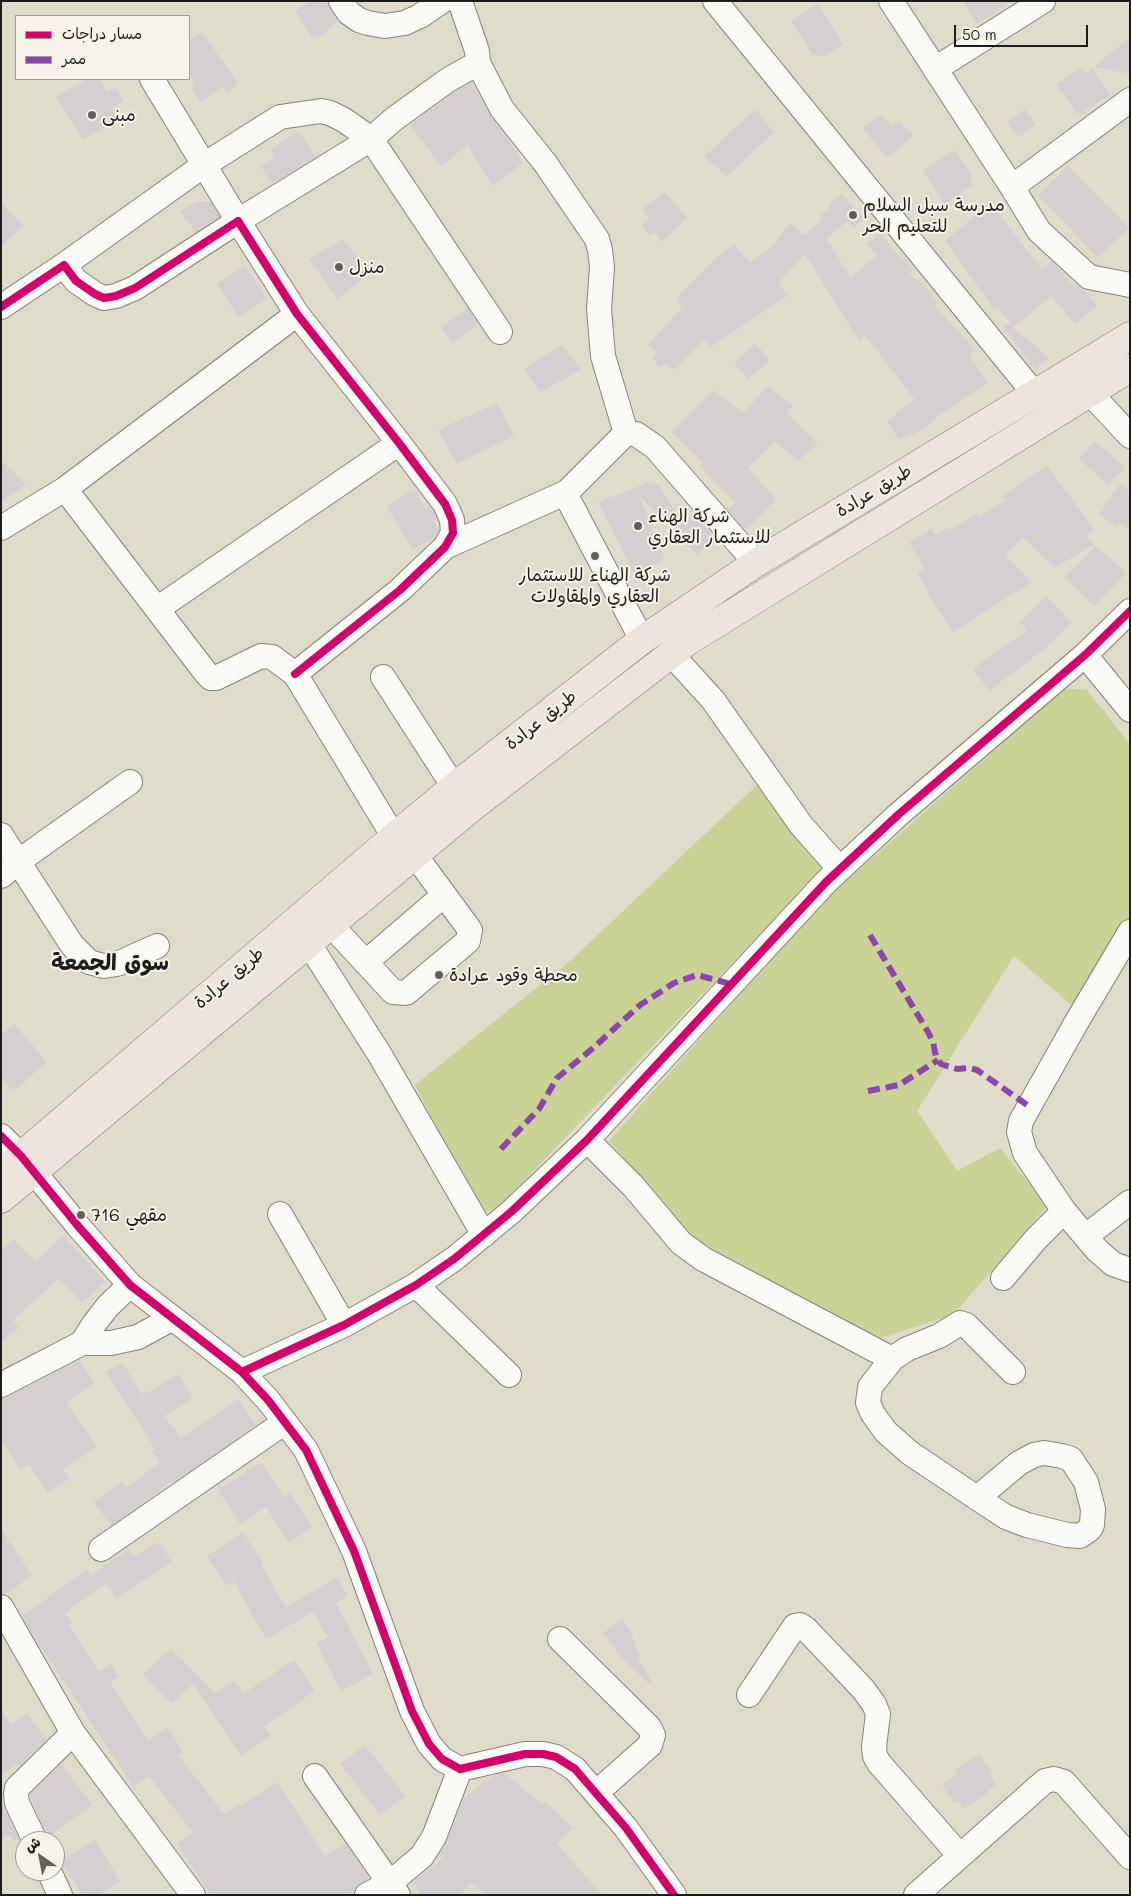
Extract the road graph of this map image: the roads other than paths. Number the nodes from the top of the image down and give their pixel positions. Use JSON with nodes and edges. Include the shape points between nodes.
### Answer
{"nodes":[{"id":1,"x":341,"y":1,"type":"edge"},
{"id":2,"x":442,"y":1,"type":"edge"},
{"id":3,"x":460,"y":1,"type":"edge"},
{"id":4,"x":715,"y":1,"type":"edge"},
{"id":5,"x":891,"y":1,"type":"edge"},
{"id":6,"x":1043,"y":1,"type":"edge"},
{"id":7,"x":478,"y":63,"type":"junction"},
{"id":8,"x":935,"y":69,"type":"junction"},
{"id":9,"x":153,"y":80,"type":"edge"},
{"id":10,"x":1130,"y":100,"type":"edge"},
{"id":11,"x":371,"y":139,"type":"junction"},
{"id":12,"x":204,"y":165,"type":"junction"},
{"id":13,"x":1012,"y":187,"type":"junction"},
{"id":14,"x":238,"y":221,"type":"junction"},
{"id":15,"x":64,"y":265,"type":"junction"},
{"id":16,"x":1130,"y":285,"type":"edge"},
{"id":17,"x":1,"y":307,"type":"edge"},
{"id":18,"x":297,"y":314,"type":"junction"},
{"id":19,"x":500,"y":332,"type":"dead end"},
{"id":20,"x":1130,"y":336,"type":"edge"},
{"id":21,"x":1130,"y":368,"type":"edge"},
{"id":22,"x":1034,"y":393,"type":"junction"},
{"id":23,"x":1090,"y":393,"type":"junction"},
{"id":24,"x":626,"y":433,"type":"junction"},
{"id":25,"x":1130,"y":436,"type":"edge"},
{"id":26,"x":399,"y":443,"type":"junction"},
{"id":27,"x":906,"y":472,"type":"junction"},
{"id":28,"x":65,"y":489,"type":"junction"},
{"id":29,"x":567,"y":492,"type":"junction"},
{"id":30,"x":921,"y":497,"type":"junction"},
{"id":31,"x":1,"y":528,"type":"edge"},
{"id":32,"x":445,"y":547,"type":"junction"},
{"id":33,"x":756,"y":563,"type":"junction"},
{"id":34,"x":157,"y":609,"type":"junction"},
{"id":35,"x":1130,"y":611,"type":"edge"},
{"id":36,"x":642,"y":640,"type":"junction"},
{"id":37,"x":671,"y":654,"type":"junction"},
{"id":38,"x":1085,"y":655,"type":"junction"},
{"id":39,"x":295,"y":674,"type":"junction"},
{"id":40,"x":382,"y":677,"type":"dead end"},
{"id":41,"x":1130,"y":710,"type":"edge"},
{"id":42,"x":130,"y":782,"type":"dead end"},
{"id":43,"x":454,"y":788,"type":"junction"},
{"id":44,"x":1,"y":835,"type":"edge"},
{"id":45,"x":394,"y":837,"type":"junction"},
{"id":46,"x":415,"y":855,"type":"junction"},
{"id":47,"x":10,"y":868,"type":"edge"},
{"id":48,"x":840,"y":869,"type":"junction"},
{"id":49,"x":444,"y":895,"type":"junction"},
{"id":50,"x":331,"y":925,"type":"junction"},
{"id":51,"x":1130,"y":932,"type":"edge"},
{"id":52,"x":309,"y":944,"type":"junction"},
{"id":53,"x":157,"y":946,"type":"dead end"},
{"id":54,"x":366,"y":962,"type":"junction"},
{"id":55,"x":1,"y":1136,"type":"edge"},
{"id":56,"x":587,"y":1140,"type":"junction"},
{"id":57,"x":18,"y":1167,"type":"edge"},
{"id":58,"x":1,"y":1199,"type":"edge"},
{"id":59,"x":1130,"y":1202,"type":"edge"},
{"id":60,"x":1064,"y":1211,"type":"junction"},
{"id":61,"x":280,"y":1214,"type":"dead end"},
{"id":62,"x":484,"y":1235,"type":"junction"},
{"id":63,"x":1086,"y":1236,"type":"junction"},
{"id":64,"x":1130,"y":1270,"type":"edge"},
{"id":65,"x":1003,"y":1278,"type":"dead end"},
{"id":66,"x":130,"y":1285,"type":"junction"},
{"id":67,"x":416,"y":1286,"type":"junction"},
{"id":68,"x":171,"y":1319,"type":"junction"},
{"id":69,"x":344,"y":1325,"type":"junction"},
{"id":70,"x":82,"y":1343,"type":"junction"},
{"id":71,"x":892,"y":1359,"type":"junction"},
{"id":72,"x":242,"y":1372,"type":"junction"},
{"id":73,"x":1013,"y":1372,"type":"dead end"},
{"id":74,"x":509,"y":1375,"type":"dead end"},
{"id":75,"x":1,"y":1386,"type":"edge"},
{"id":76,"x":285,"y":1422,"type":"junction"},
{"id":77,"x":976,"y":1498,"type":"junction"},
{"id":78,"x":101,"y":1549,"type":"dead end"},
{"id":79,"x":1,"y":1607,"type":"edge"},
{"id":80,"x":560,"y":1639,"type":"dead end"},
{"id":81,"x":9,"y":1641,"type":"edge"},
{"id":82,"x":749,"y":1695,"type":"dead end"},
{"id":83,"x":73,"y":1733,"type":"junction"},
{"id":84,"x":460,"y":1769,"type":"junction"},
{"id":85,"x":315,"y":1776,"type":"dead end"},
{"id":86,"x":596,"y":1793,"type":"junction"},
{"id":87,"x":30,"y":1831,"type":"edge"},
{"id":88,"x":960,"y":1856,"type":"junction"},
{"id":89,"x":1130,"y":1857,"type":"edge"},
{"id":90,"x":54,"y":1881,"type":"edge"},
{"id":91,"x":394,"y":1889,"type":"edge"},
{"id":92,"x":189,"y":1894,"type":"edge"},
{"id":93,"x":60,"y":1895,"type":"edge"},
{"id":94,"x":367,"y":1895,"type":"edge"},
{"id":95,"x":674,"y":1895,"type":"edge"},
{"id":96,"x":916,"y":1895,"type":"edge"}],
"edges":[{"from":1,"to":2,"type":"street","via":[[358,20],[385,26],[405,23]]},
{"from":3,"to":7,"type":"street"},
{"from":4,"to":22,"type":"street"},
{"from":5,"to":8,"type":"street"},
{"from":6,"to":8,"type":"street"},
{"from":7,"to":11,"type":"street","via":[[440,86]]},
{"from":7,"to":24,"type":"street","via":[[502,109],[545,163],[597,239],[602,267],[599,309],[604,356]]},
{"from":8,"to":13,"type":"street"},
{"from":9,"to":12,"type":"street"},
{"from":10,"to":13,"type":"street"},
{"from":11,"to":12,"type":"street","via":[[330,113],[296,113],[280,117]]},
{"from":11,"to":14,"type":"street"},
{"from":11,"to":19,"type":"street"},
{"from":12,"to":14,"type":"street"},
{"from":12,"to":15,"type":"street"},
{"from":13,"to":16,"type":"street","via":[[1039,231],[1089,277]]},
{"from":14,"to":15,"type":"street","via":[[134,288],[116,296],[104,298],[95,294],[76,282]]},
{"from":14,"to":18,"type":"street"},
{"from":15,"to":17,"type":"street"},
{"from":18,"to":26,"type":"street"},
{"from":18,"to":28,"type":"street"},
{"from":20,"to":22,"type":"main road","name":"طريق عرادة"},
{"from":21,"to":23,"type":"main road","name":"طريق عرادة"},
{"from":22,"to":27,"type":"main road","name":"طريق عرادة"},
{"from":23,"to":25,"type":"street"},
{"from":23,"to":30,"type":"main road","name":"طريق عرادة"},
{"from":24,"to":29,"type":"street"},
{"from":24,"to":33,"type":"street","via":[[636,434],[655,446]]},
{"from":26,"to":32,"type":"street","via":[[445,504],[453,533]]},
{"from":26,"to":34,"type":"street"},
{"from":27,"to":30,"type":"main road"},
{"from":27,"to":33,"type":"main road","name":"طريق عرادة"},
{"from":28,"to":31,"type":"street"},
{"from":28,"to":34,"type":"street"},
{"from":29,"to":32,"type":"street"},
{"from":29,"to":36,"type":"street"},
{"from":30,"to":37,"type":"main road","name":"طريق عرادة"},
{"from":32,"to":39,"type":"street","via":[[400,590]]},
{"from":33,"to":36,"type":"main road","name":"طريق عرادة"},
{"from":34,"to":39,"type":"street","via":[[211,678],[261,656],[272,657]]},
{"from":35,"to":38,"type":"street"},
{"from":36,"to":43,"type":"main road","name":"طريق عرادة"},
{"from":37,"to":46,"type":"main road","name":"طريق عرادة"},
{"from":37,"to":48,"type":"street","via":[[713,700],[801,825]]},
{"from":38,"to":41,"type":"street"},
{"from":38,"to":48,"type":"street","via":[[899,814]]},
{"from":39,"to":45,"type":"street"},
{"from":40,"to":43,"type":"street"},
{"from":42,"to":47,"type":"street"},
{"from":43,"to":45,"type":"main road","name":"طريق عرادة"},
{"from":44,"to":47,"type":"street"},
{"from":45,"to":57,"type":"main road","name":"طريق عرادة"},
{"from":46,"to":49,"type":"street"},
{"from":46,"to":50,"type":"main road","name":"طريق عرادة"},
{"from":47,"to":53,"type":"street","via":[[89,962],[104,966],[117,964]]},
{"from":48,"to":56,"type":"street"},
{"from":49,"to":54,"type":"street"},
{"from":49,"to":54,"type":"street","via":[[470,930],[468,941],[406,993],[394,992]]},
{"from":50,"to":52,"type":"main road","name":"طريق عرادة"},
{"from":50,"to":54,"type":"street"},
{"from":51,"to":60,"type":"street","via":[[1021,1121],[1019,1132],[1025,1153]]},
{"from":52,"to":57,"type":"main road","name":"طريق عرادة"},
{"from":52,"to":62,"type":"street","via":[[380,1055]]},
{"from":55,"to":57,"type":"street"},
{"from":56,"to":62,"type":"street"},
{"from":56,"to":71,"type":"street","via":[[689,1249]]},
{"from":57,"to":58,"type":"main road","name":"طريق عرادة"},
{"from":57,"to":66,"type":"street","via":[[78,1226]]},
{"from":59,"to":63,"type":"street"},
{"from":60,"to":63,"type":"street"},
{"from":60,"to":65,"type":"street"},
{"from":61,"to":69,"type":"street"},
{"from":62,"to":67,"type":"street"},
{"from":63,"to":64,"type":"street","via":[[1112,1264]]},
{"from":66,"to":68,"type":"street"},
{"from":66,"to":70,"type":"street","via":[[104,1312]]},
{"from":67,"to":69,"type":"street"},
{"from":67,"to":74,"type":"street"},
{"from":68,"to":70,"type":"street","via":[[138,1337]]},
{"from":68,"to":72,"type":"street"},
{"from":69,"to":72,"type":"street"},
{"from":70,"to":75,"type":"street"},
{"from":71,"to":73,"type":"street","via":[[962,1323]]},
{"from":71,"to":77,"type":"street","via":[[870,1387],[868,1403],[873,1414],[886,1432],[910,1453]]},
{"from":72,"to":76,"type":"street"},
{"from":76,"to":78,"type":"street"},
{"from":76,"to":84,"type":"street","via":[[306,1450],[354,1551],[412,1711],[429,1744],[442,1759]]},
{"from":77,"to":77,"type":"street","via":[[1019,1463],[1034,1455],[1062,1456],[1071,1459],[1086,1482],[1093,1509],[1092,1525],[1080,1536],[1067,1535],[1006,1517]]},
{"from":79,"to":81,"type":"street"},
{"from":80,"to":86,"type":"street","via":[[649,1726],[653,1735],[650,1745]]},
{"from":81,"to":83,"type":"street"},
{"from":82,"to":88,"type":"street","via":[[795,1626],[806,1629],[874,1704],[878,1714],[874,1746],[879,1763]]},
{"from":83,"to":87,"type":"street","via":[[17,1788],[17,1803]]},
{"from":83,"to":92,"type":"street"},
{"from":84,"to":86,"type":"street","via":[[525,1754],[543,1754],[556,1757],[575,1769]]},
{"from":84,"to":91,"type":"street","via":[[434,1837]]},
{"from":85,"to":91,"type":"street"},
{"from":86,"to":95,"type":"street","via":[[626,1828]]},
{"from":88,"to":89,"type":"street","via":[[1045,1781],[1054,1779],[1064,1782]]},
{"from":88,"to":96,"type":"street"},
{"from":90,"to":93,"type":"street"},
{"from":91,"to":94,"type":"street"}]}
